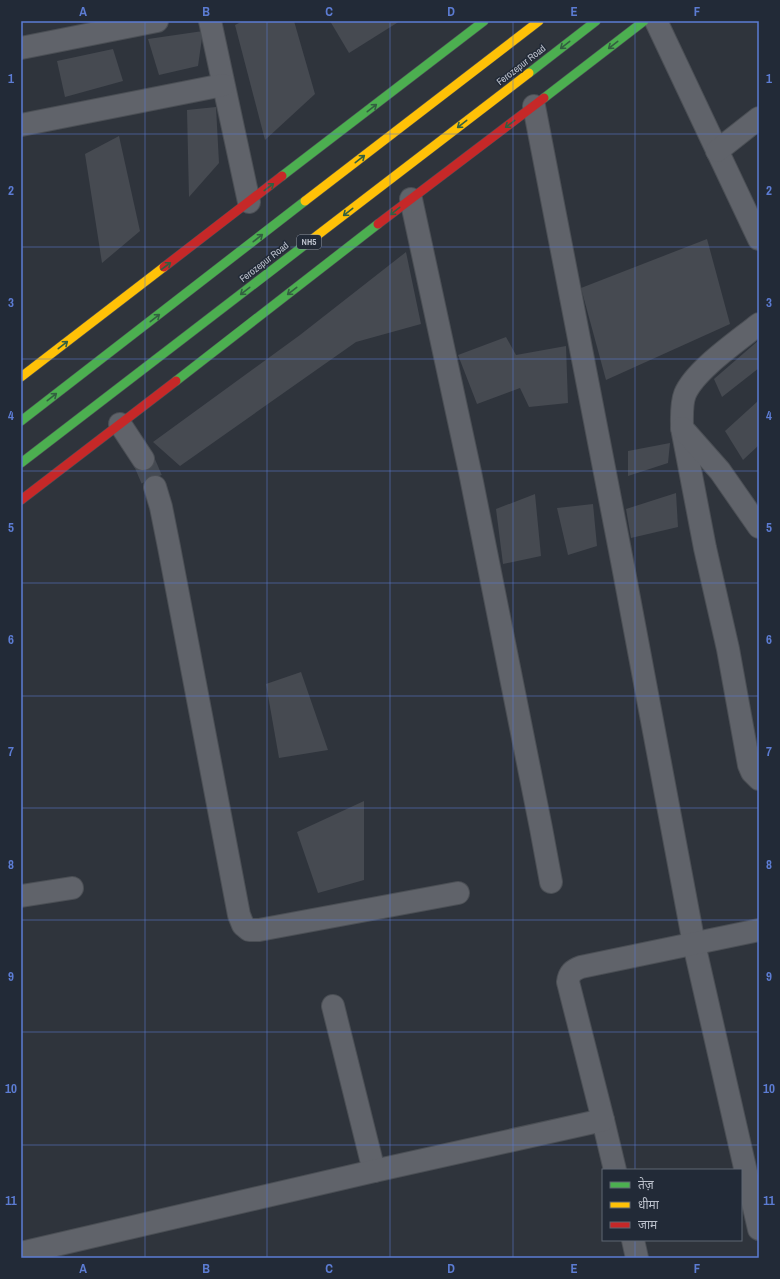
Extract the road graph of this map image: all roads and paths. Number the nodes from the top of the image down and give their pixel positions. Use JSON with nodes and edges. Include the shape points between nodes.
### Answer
{"nodes":[{"id":1,"x":157,"y":21,"type":"edge"},
{"id":2,"x":210,"y":21,"type":"edge"},
{"id":3,"x":484,"y":21,"type":"edge"},
{"id":4,"x":539,"y":21,"type":"edge"},
{"id":5,"x":596,"y":21,"type":"edge"},
{"id":6,"x":644,"y":21,"type":"edge"},
{"id":7,"x":656,"y":21,"type":"edge"},
{"id":8,"x":21,"y":48,"type":"edge"},
{"id":9,"x":223,"y":86,"type":"junction"},
{"id":10,"x":534,"y":106,"type":"junction"},
{"id":11,"x":759,"y":118,"type":"edge"},
{"id":12,"x":21,"y":125,"type":"edge"},
{"id":13,"x":717,"y":151,"type":"junction"},
{"id":14,"x":411,"y":199,"type":"junction"},
{"id":15,"x":249,"y":202,"type":"junction"},
{"id":16,"x":757,"y":231,"type":"edge"},
{"id":17,"x":759,"y":324,"type":"edge"},
{"id":18,"x":21,"y":377,"type":"edge"},
{"id":19,"x":21,"y":421,"type":"edge"},
{"id":20,"x":120,"y":424,"type":"junction"},
{"id":21,"x":682,"y":428,"type":"junction"},
{"id":22,"x":143,"y":459,"type":"tunnel mouth"},
{"id":23,"x":21,"y":463,"type":"edge"},
{"id":24,"x":155,"y":487,"type":"tunnel mouth"},
{"id":25,"x":21,"y":500,"type":"edge"},
{"id":26,"x":759,"y":527,"type":"edge"},
{"id":27,"x":759,"y":779,"type":"edge"},
{"id":28,"x":551,"y":882,"type":"dead end"},
{"id":29,"x":72,"y":888,"type":"dead end"},
{"id":30,"x":458,"y":894,"type":"dead end"},
{"id":31,"x":21,"y":896,"type":"edge"},
{"id":32,"x":759,"y":930,"type":"edge"},
{"id":33,"x":694,"y":944,"type":"junction"},
{"id":34,"x":333,"y":1006,"type":"dead end"},
{"id":35,"x":603,"y":1120,"type":"junction"},
{"id":36,"x":616,"y":1169,"type":"edge"},
{"id":37,"x":374,"y":1171,"type":"junction"},
{"id":38,"x":759,"y":1229,"type":"edge"},
{"id":39,"x":633,"y":1241,"type":"edge"},
{"id":40,"x":82,"y":1249,"type":"edge"},
{"id":41,"x":21,"y":1253,"type":"edge"},
{"id":42,"x":637,"y":1258,"type":"edge"}],
"edges":[{"from":1,"to":8,"type":"street"},
{"from":2,"to":9,"type":"street"},
{"from":15,"to":3,"type":"main road","one_way":true},
{"from":19,"to":4,"type":"main road","one_way":true},
{"from":5,"to":23,"type":"main road","name":"Ferozepur Road","number":"NH5","one_way":true},
{"from":6,"to":10,"type":"main road","one_way":true},
{"from":7,"to":13,"type":"street"},
{"from":9,"to":12,"type":"street"},
{"from":9,"to":15,"type":"street"},
{"from":10,"to":14,"type":"main road","one_way":true},
{"from":10,"to":33,"type":"street"},
{"from":11,"to":13,"type":"street"},
{"from":13,"to":16,"type":"street"},
{"from":14,"to":20,"type":"main road","one_way":true},
{"from":14,"to":28,"type":"street","via":[[470,472]]},
{"from":18,"to":15,"type":"main road","one_way":true},
{"from":17,"to":21,"type":"street","via":[[694,380],[685,394]]},
{"from":20,"to":22,"type":"street"},
{"from":20,"to":25,"type":"main road"},
{"from":21,"to":26,"type":"street","via":[[720,471]]},
{"from":21,"to":27,"type":"street","via":[[728,649],[749,765]]},
{"from":24,"to":30,"type":"street","via":[[168,540],[239,915],[243,925],[249,930],[259,930]]},
{"from":29,"to":31,"type":"street"},
{"from":32,"to":33,"type":"street"},
{"from":33,"to":35,"type":"street","via":[[581,967],[569,974],[568,982]]},
{"from":33,"to":38,"type":"street"},
{"from":34,"to":37,"type":"street"},
{"from":35,"to":36,"type":"street"},
{"from":35,"to":37,"type":"street"},
{"from":37,"to":40,"type":"street"},
{"from":39,"to":42,"type":"street"},
{"from":40,"to":41,"type":"street"}]}
